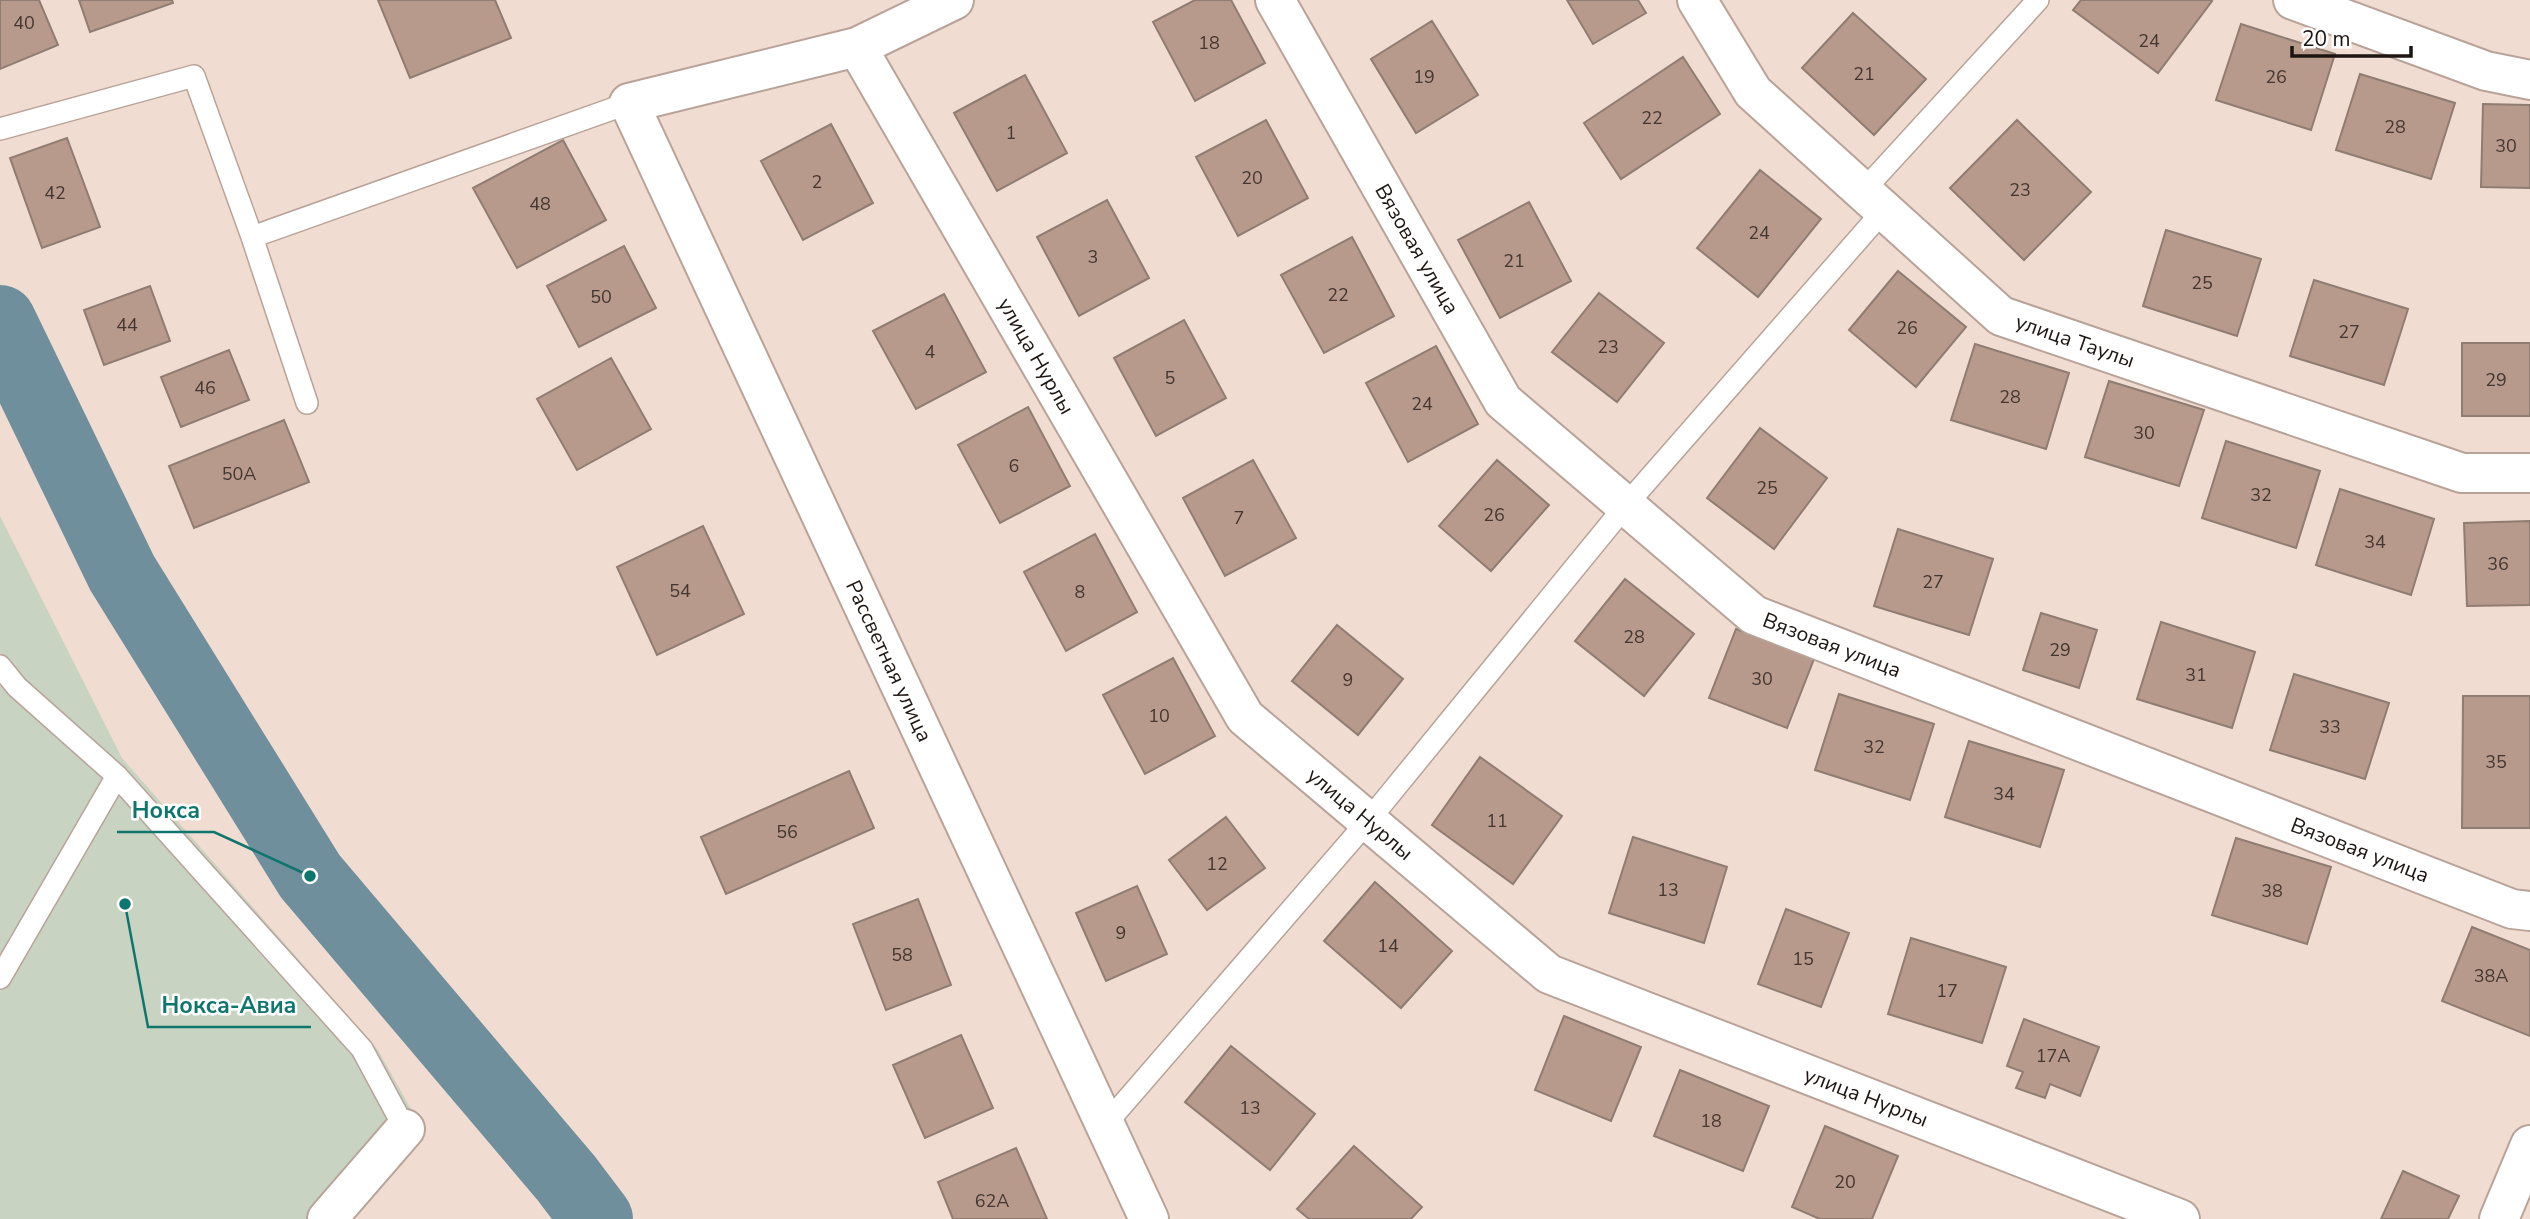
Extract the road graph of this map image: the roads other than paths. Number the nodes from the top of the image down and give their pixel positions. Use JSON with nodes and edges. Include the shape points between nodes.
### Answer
{"nodes":[{"id":1,"x":954,"y":0,"type":"edge"},
{"id":2,"x":1276,"y":0,"type":"edge"},
{"id":3,"x":1698,"y":0,"type":"edge"},
{"id":4,"x":2038,"y":0,"type":"edge"},
{"id":5,"x":2293,"y":0,"type":"edge"},
{"id":6,"x":857,"y":47,"type":"junction"},
{"id":7,"x":2530,"y":80,"type":"edge"},
{"id":8,"x":629,"y":103,"type":"junction"},
{"id":9,"x":0,"y":129,"type":"edge"},
{"id":10,"x":1873,"y":201,"type":"junction"},
{"id":11,"x":252,"y":237,"type":"junction"},
{"id":12,"x":307,"y":403,"type":"dead end"},
{"id":13,"x":2530,"y":473,"type":"edge"},
{"id":14,"x":1626,"y":505,"type":"junction"},
{"id":15,"x":0,"y":666,"type":"edge"},
{"id":16,"x":117,"y":776,"type":"junction"},
{"id":17,"x":1368,"y":821,"type":"junction"},
{"id":18,"x":2530,"y":911,"type":"edge"},
{"id":19,"x":0,"y":978,"type":"edge"},
{"id":20,"x":1105,"y":1125,"type":"junction"},
{"id":21,"x":405,"y":1129,"type":"joint"},
{"id":22,"x":2530,"y":1144,"type":"edge"},
{"id":23,"x":327,"y":1219,"type":"edge"},
{"id":24,"x":1149,"y":1219,"type":"edge"},
{"id":25,"x":2180,"y":1219,"type":"edge"},
{"id":26,"x":2499,"y":1219,"type":"edge"}],
"edges":[{"from":1,"to":6,"type":"street"},
{"from":2,"to":14,"type":"street","name":"Вязовая улица","via":[[1503,401]]},
{"from":3,"to":10,"type":"street","name":"улица Таулы","via":[[1753,92]]},
{"from":4,"to":10,"type":"lane"},
{"from":5,"to":7,"type":"street","via":[[2486,71]]},
{"from":6,"to":8,"type":"street"},
{"from":6,"to":17,"type":"street","name":"улица Нурлы","via":[[1245,717]]},
{"from":8,"to":11,"type":"lane"},
{"from":8,"to":20,"type":"street","name":"Рассветная улица"},
{"from":9,"to":11,"type":"lane","via":[[194,76]]},
{"from":10,"to":13,"type":"street","name":"улица Таулы","via":[[2001,316],[2462,473]]},
{"from":10,"to":14,"type":"lane"},
{"from":11,"to":12,"type":"lane"},
{"from":14,"to":17,"type":"lane"},
{"from":14,"to":18,"type":"street","name":"Вязовая улица","via":[[1754,615],[2512,909]]},
{"from":15,"to":16,"type":"lane","via":[[17,687]]},
{"from":16,"to":19,"type":"lane"},
{"from":16,"to":21,"type":"lane","via":[[362,1049]]},
{"from":17,"to":20,"type":"lane"},
{"from":17,"to":25,"type":"street","name":"улица Нурлы","via":[[1549,974]]},
{"from":20,"to":24,"type":"street","name":"Рассветная улица"},
{"from":21,"to":23,"type":"street"},
{"from":22,"to":26,"type":"street"}]}
